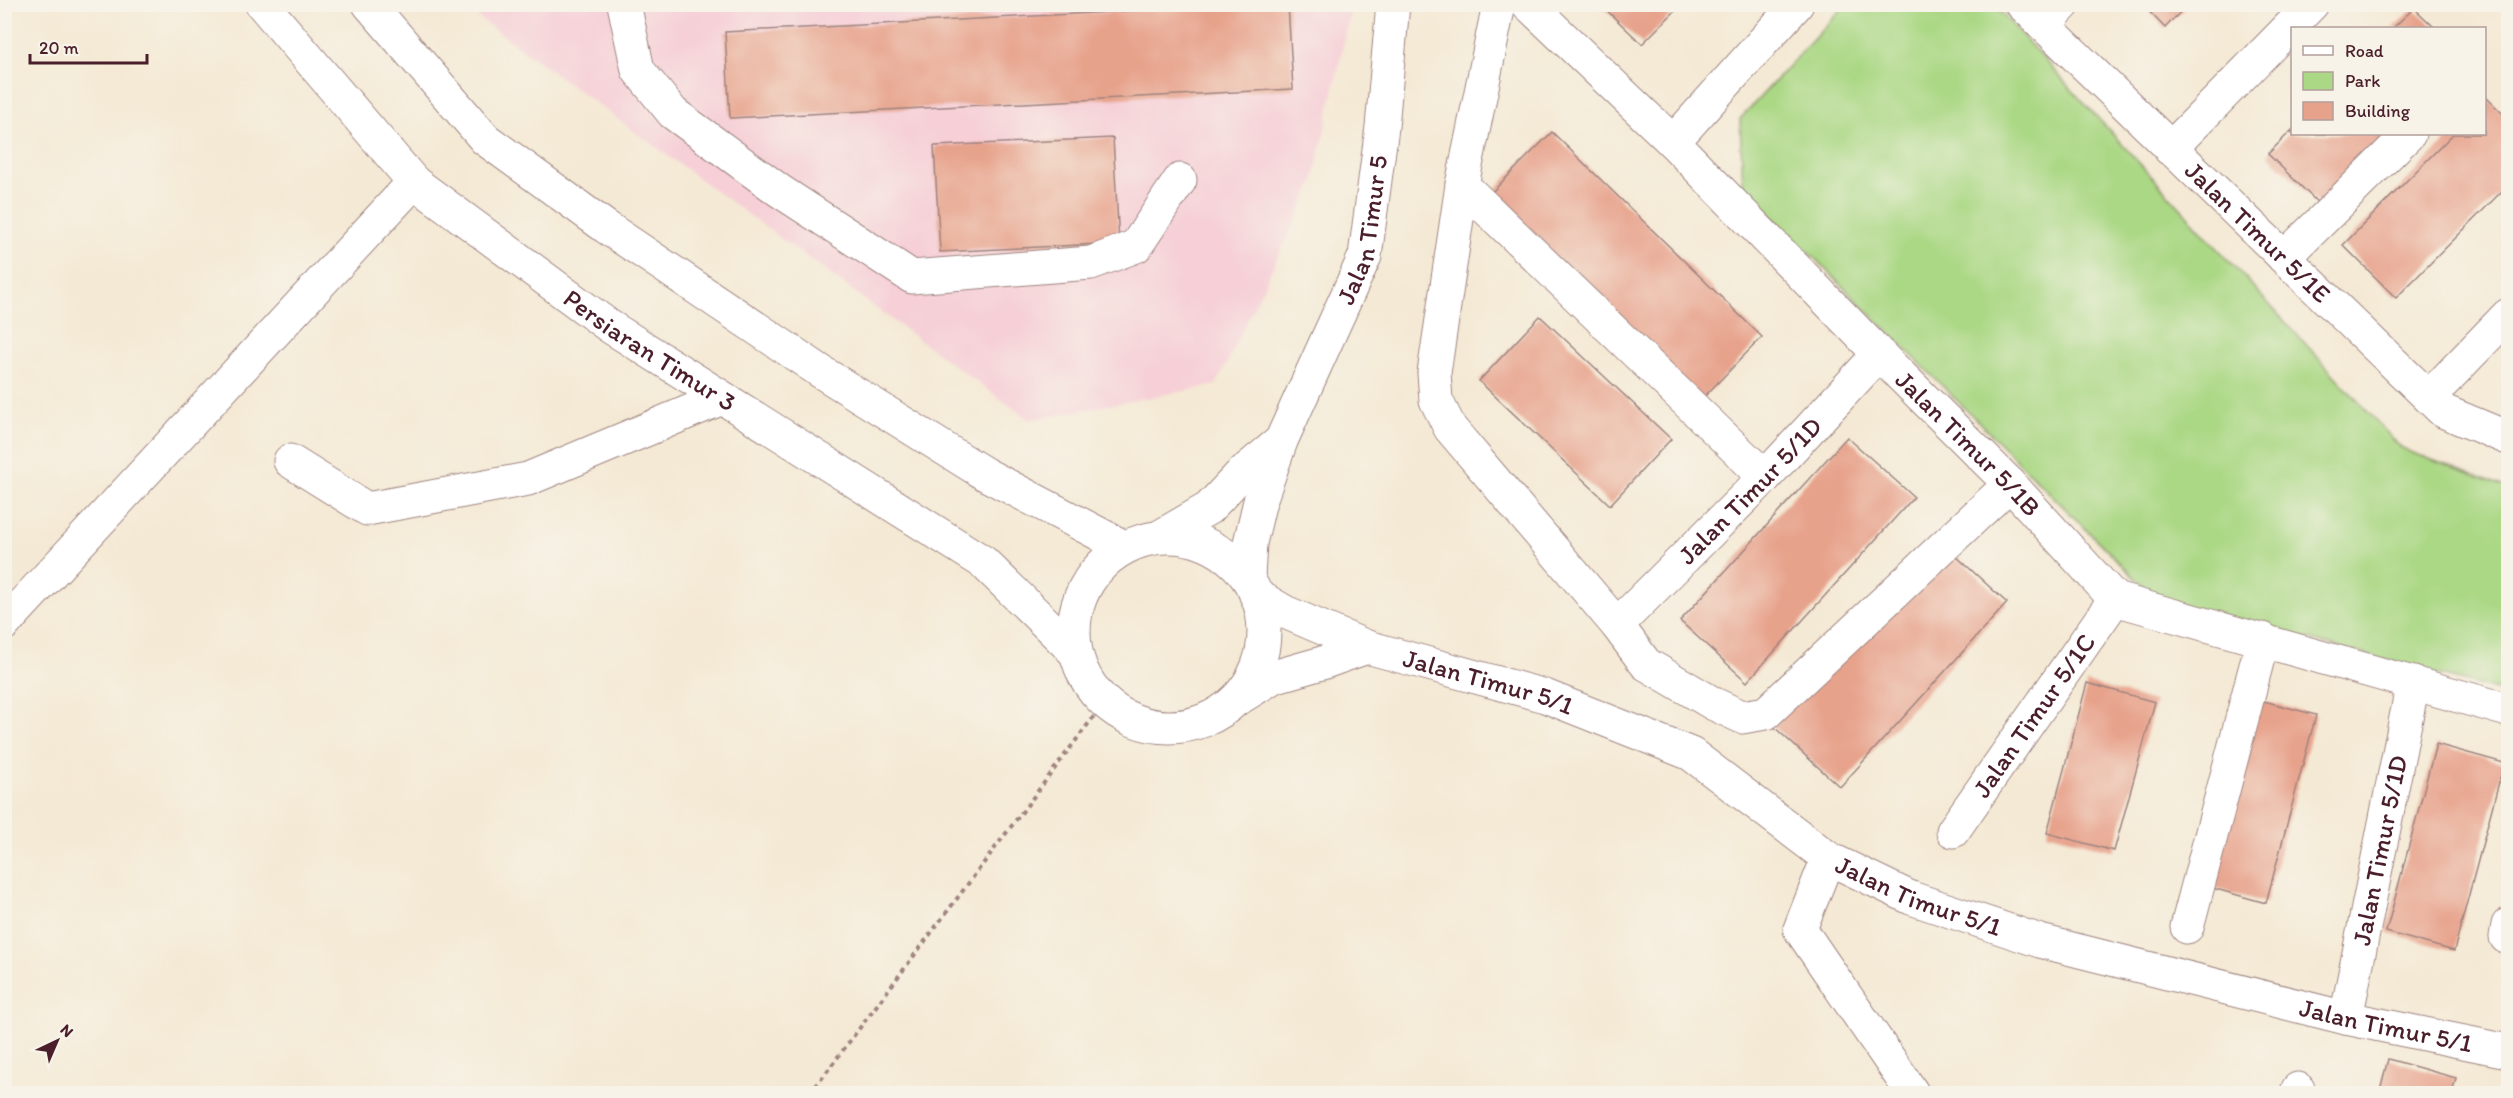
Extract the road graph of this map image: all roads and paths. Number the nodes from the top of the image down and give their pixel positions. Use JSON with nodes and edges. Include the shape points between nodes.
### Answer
{"nodes":[{"id":1,"x":262,"y":4,"type":"edge"},
{"id":2,"x":369,"y":4,"type":"edge"},
{"id":3,"x":624,"y":4,"type":"edge"},
{"id":4,"x":1393,"y":4,"type":"edge"},
{"id":5,"x":1499,"y":4,"type":"edge"},
{"id":6,"x":1528,"y":4,"type":"edge"},
{"id":7,"x":2312,"y":4,"type":"edge"},
{"id":8,"x":1791,"y":7,"type":"edge"},
{"id":9,"x":2043,"y":11,"type":"edge"},
{"id":10,"x":2408,"y":135,"type":"edge"},
{"id":11,"x":1673,"y":142,"type":"junction"},
{"id":12,"x":2170,"y":149,"type":"junction"},
{"id":13,"x":1180,"y":180,"type":"dead end"},
{"id":14,"x":414,"y":182,"type":"junction"},
{"id":15,"x":1462,"y":185,"type":"junction"},
{"id":16,"x":2284,"y":258,"type":"junction"},
{"id":17,"x":2508,"y":315,"type":"edge"},
{"id":18,"x":1878,"y":354,"type":"junction"},
{"id":19,"x":722,"y":398,"type":"junction"},
{"id":20,"x":2429,"y":398,"type":"junction"},
{"id":21,"x":2508,"y":438,"type":"edge"},
{"id":22,"x":1281,"y":441,"type":"junction"},
{"id":23,"x":290,"y":461,"type":"dead end"},
{"id":24,"x":1765,"y":477,"type":"junction"},
{"id":25,"x":2010,"y":484,"type":"junction"},
{"id":26,"x":1161,"y":536,"type":"junction"},
{"id":27,"x":1124,"y":547,"type":"junction"},
{"id":28,"x":1252,"y":586,"type":"junction"},
{"id":29,"x":2115,"y":599,"type":"junction"},
{"id":30,"x":4,"y":624,"type":"edge"},
{"id":31,"x":1617,"y":625,"type":"junction"},
{"id":32,"x":2263,"y":639,"type":"junction"},
{"id":33,"x":1367,"y":647,"type":"junction"},
{"id":34,"x":1075,"y":652,"type":"junction"},
{"id":35,"x":2413,"y":683,"type":"junction"},
{"id":36,"x":1238,"y":699,"type":"junction"},
{"id":37,"x":1104,"y":703,"type":"junction"},
{"id":38,"x":2508,"y":710,"type":"edge"},
{"id":39,"x":1953,"y":831,"type":"dead end"},
{"id":40,"x":1828,"y":858,"type":"junction"},
{"id":41,"x":2187,"y":927,"type":"dead end"},
{"id":42,"x":2346,"y":1018,"type":"junction"},
{"id":43,"x":2508,"y":1051,"type":"edge"},
{"id":44,"x":810,"y":1094,"type":"edge"},
{"id":45,"x":1914,"y":1094,"type":"edge"}],
"edges":[{"from":1,"to":14,"type":"street","name":"Persiaran Timur 3"},
{"from":2,"to":27,"type":"street","via":[[485,139],[606,227],[823,373],[985,474]]},
{"from":3,"to":13,"type":"street","via":[[638,70],[673,113],[780,191],[912,278],[1091,263],[1136,246]]},
{"from":4,"to":22,"type":"street","name":"Jalan Timur 5","via":[[1365,256]]},
{"from":5,"to":15,"type":"street"},
{"from":6,"to":11,"type":"street","name":"Jalan Timur 5/1B"},
{"from":7,"to":12,"type":"street"},
{"from":8,"to":11,"type":"street"},
{"from":9,"to":12,"type":"street","name":"Jalan Timur 5/1E"},
{"from":10,"to":16,"type":"street"},
{"from":11,"to":18,"type":"street","name":"Jalan Timur 5/1B"},
{"from":12,"to":16,"type":"street","name":"Jalan Timur 5/1E"},
{"from":14,"to":19,"type":"street","name":"Persiaran Timur 3","via":[[609,326]]},
{"from":14,"to":30,"type":"street"},
{"from":15,"to":24,"type":"street"},
{"from":15,"to":31,"type":"street","via":[[1434,373],[1436,400],[1450,428]]},
{"from":16,"to":20,"type":"street","name":"Jalan Timur 5/1E"},
{"from":17,"to":20,"type":"street"},
{"from":18,"to":24,"type":"street","name":"Jalan Timur 5/1D"},
{"from":18,"to":25,"type":"street","name":"Jalan Timur 5/1B"},
{"from":19,"to":23,"type":"street","via":[[528,479],[367,509]]},
{"from":19,"to":34,"type":"street","name":"Persiaran Timur 3","via":[[983,562]]},
{"from":20,"to":21,"type":"street","name":"Jalan Timur 5/1E","via":[[2442,411]]},
{"from":22,"to":26,"type":"street","name":"Jalan Timur 5","via":[[1240,475],[1209,508]]},
{"from":22,"to":28,"type":"street","name":"Jalan Timur 5","via":[[1250,543]]},
{"from":24,"to":31,"type":"street","name":"Jalan Timur 5/1D"},
{"from":25,"to":29,"type":"street","name":"Jalan Timur 5/1B"},
{"from":25,"to":31,"type":"street","via":[[1766,713],[1742,717],[1646,664]]},
{"from":26,"to":27,"type":"street"},
{"from":26,"to":28,"type":"street","via":[[1194,539],[1224,553]]},
{"from":27,"to":34,"type":"street","via":[[1099,566],[1082,591],[1073,621]]},
{"from":28,"to":33,"type":"street","name":"Jalan Timur 5/1","via":[[1285,612]]},
{"from":28,"to":36,"type":"street","via":[[1262,607],[1265,640],[1257,672]]},
{"from":29,"to":32,"type":"street"},
{"from":29,"to":39,"type":"street","name":"Jalan Timur 5/1C"},
{"from":32,"to":35,"type":"street"},
{"from":32,"to":41,"type":"street"},
{"from":33,"to":36,"type":"street","via":[[1273,677]]},
{"from":33,"to":40,"type":"street","name":"Jalan Timur 5/1","via":[[1545,696],[1691,753]]},
{"from":34,"to":37,"type":"street","via":[[1085,679]]},
{"from":35,"to":38,"type":"street"},
{"from":35,"to":42,"type":"street","name":"Jalan Timur 5/1D"},
{"from":36,"to":37,"type":"street","via":[[1215,717],[1187,727],[1158,727],[1128,719]]},
{"from":37,"to":44,"type":"path"},
{"from":40,"to":42,"type":"street","name":"Jalan Timur 5/1","via":[[1911,898],[2040,941]]},
{"from":40,"to":45,"type":"street","via":[[1800,929]]},
{"from":42,"to":43,"type":"street","name":"Jalan Timur 5/1"}]}
